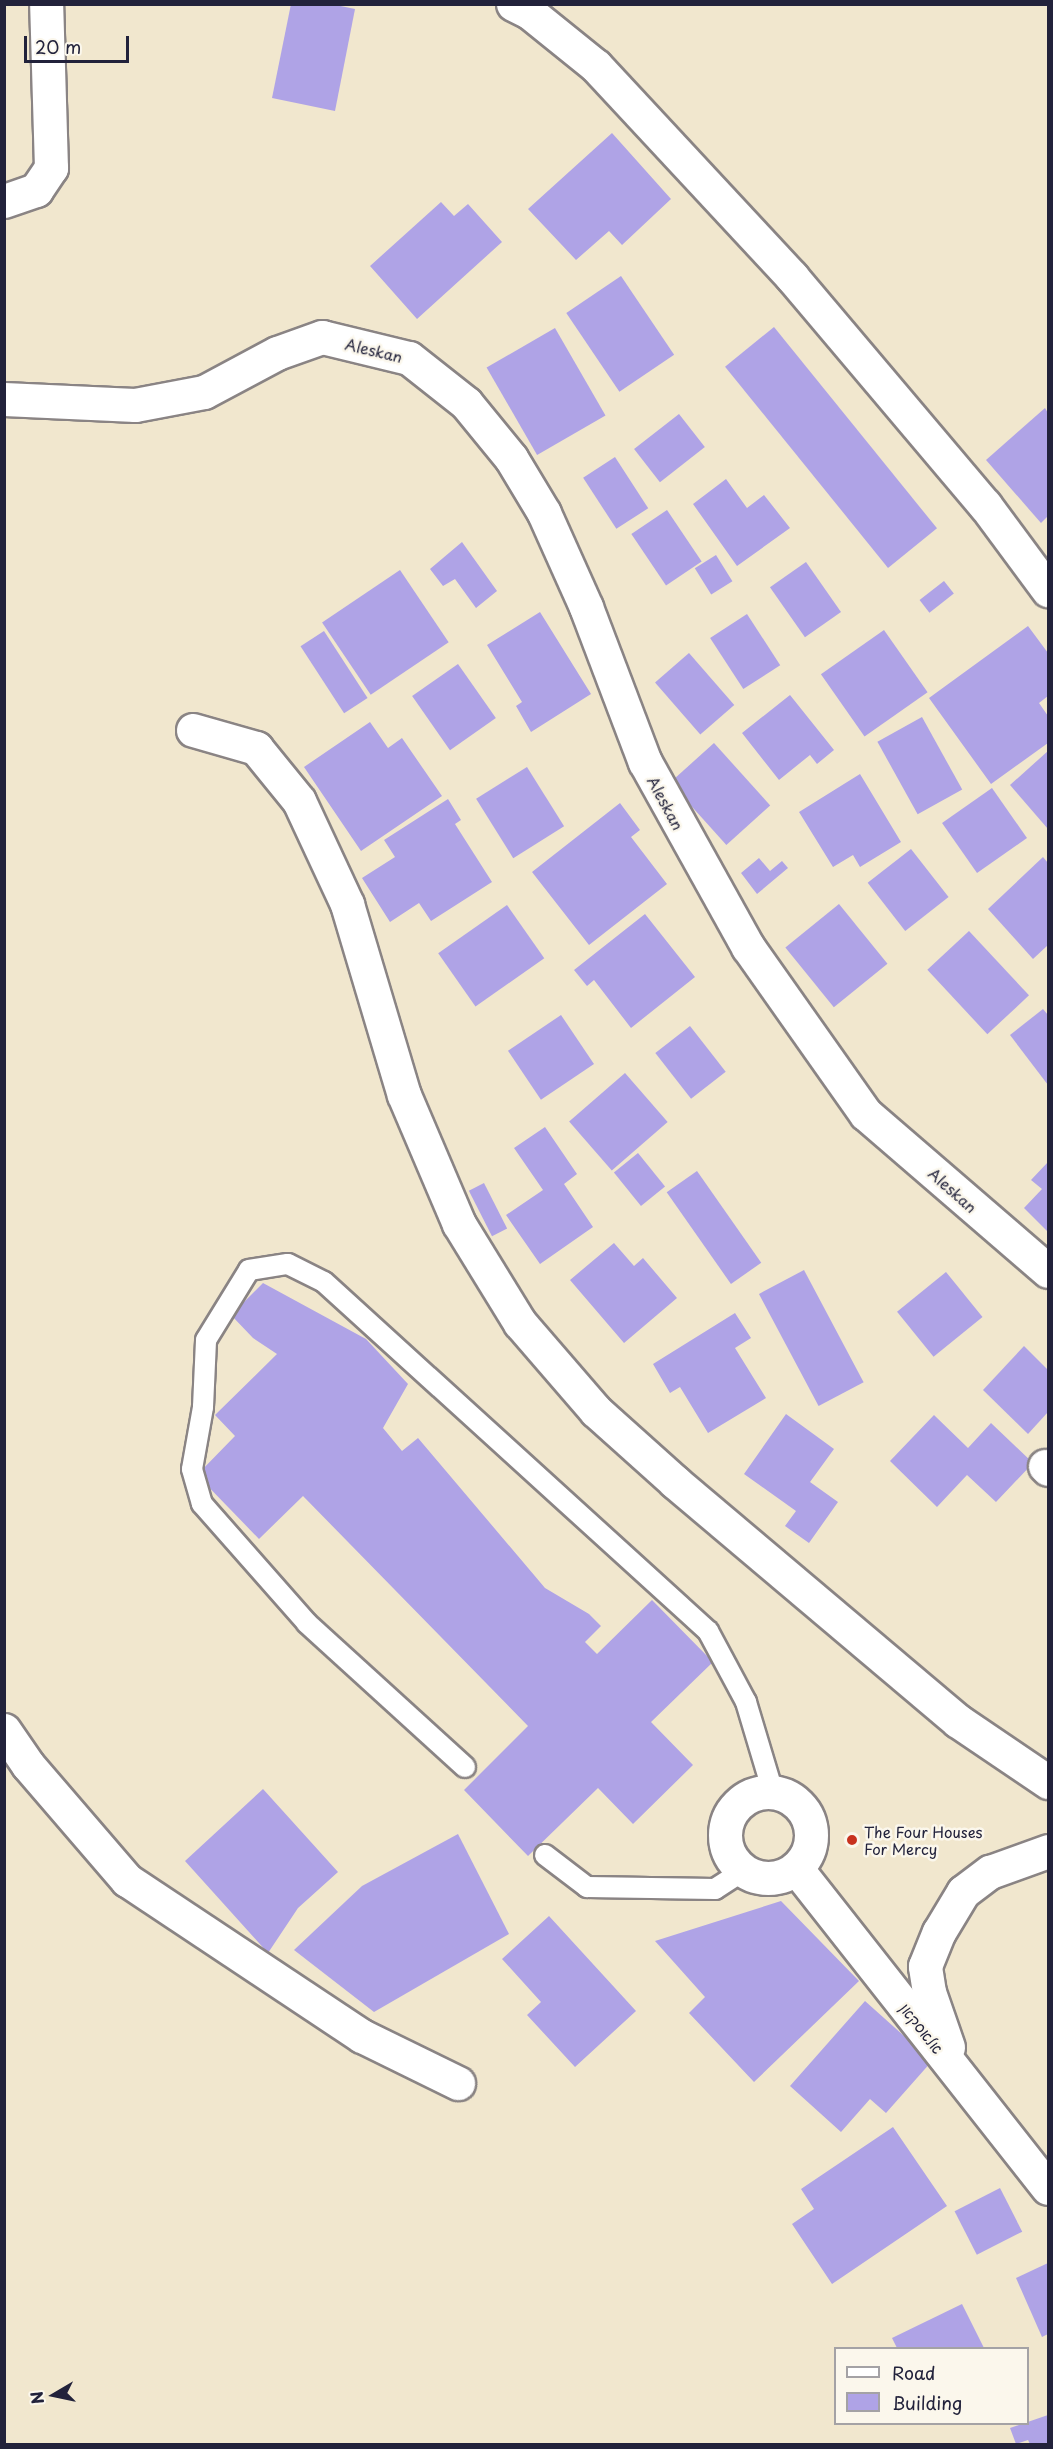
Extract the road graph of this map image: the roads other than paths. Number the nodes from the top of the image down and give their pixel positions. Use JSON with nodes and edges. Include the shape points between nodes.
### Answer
{"nodes":[{"id":1,"x":46,"y":4,"type":"edge"},
{"id":2,"x":513,"y":4,"type":"edge"},
{"id":3,"x":4,"y":201,"type":"edge"},
{"id":4,"x":4,"y":399,"type":"edge"},
{"id":5,"x":1048,"y":590,"type":"edge"},
{"id":6,"x":193,"y":730,"type":"dead end"},
{"id":7,"x":1048,"y":1272,"type":"edge"},
{"id":8,"x":4,"y":1730,"type":"edge"},
{"id":9,"x":465,"y":1767,"type":"dead end"},
{"id":10,"x":1048,"y":1782,"type":"edge"},
{"id":11,"x":773,"y":1792,"type":"junction"},
{"id":12,"x":1048,"y":1851,"type":"edge"},
{"id":13,"x":544,"y":1855,"type":"dead end"},
{"id":14,"x":796,"y":1868,"type":"junction"},
{"id":15,"x":743,"y":1871,"type":"junction"},
{"id":16,"x":957,"y":2072,"type":"junction"},
{"id":17,"x":458,"y":2084,"type":"dead end"},
{"id":18,"x":1046,"y":2178,"type":"edge"}],
"edges":[{"from":1,"to":3,"type":"street","via":[[51,168],[36,190]]},
{"from":2,"to":5,"type":"street","via":[[529,12],[596,66],[792,277],[985,505]]},
{"from":4,"to":7,"type":"street","name":"Aleskan","via":[[135,405],[204,392],[277,353],[322,337],[408,358],[466,403],[511,458],[544,513],[582,598],[645,762],[748,947],[866,1114]]},
{"from":6,"to":10,"type":"street","via":[[256,748],[299,801],[347,904],[404,1095],[459,1224],[520,1323],[596,1411],[675,1482],[958,1722]]},
{"from":8,"to":17,"type":"street","via":[[28,1765],[127,1880],[362,2036]]},
{"from":9,"to":11,"type":"lane","via":[[307,1623],[202,1504],[192,1469],[203,1407],[206,1340],[249,1270],[288,1264],[324,1282],[708,1631],[746,1702]]},
{"from":11,"to":14,"type":"street","via":[[798,1804],[811,1829],[805,1857]]},
{"from":11,"to":15,"type":"street","via":[[745,1798],[728,1819],[726,1848]]},
{"from":12,"to":16,"type":"street","via":[[990,1872],[963,1892],[939,1932],[925,1966],[929,1992]]},
{"from":13,"to":15,"type":"lane","via":[[587,1887],[715,1889]]},
{"from":14,"to":15,"type":"street","via":[[770,1878]]},
{"from":14,"to":16,"type":"street","name":"אלאסקאן"},
{"from":16,"to":18,"type":"street","name":"אלאסקאן"}]}
